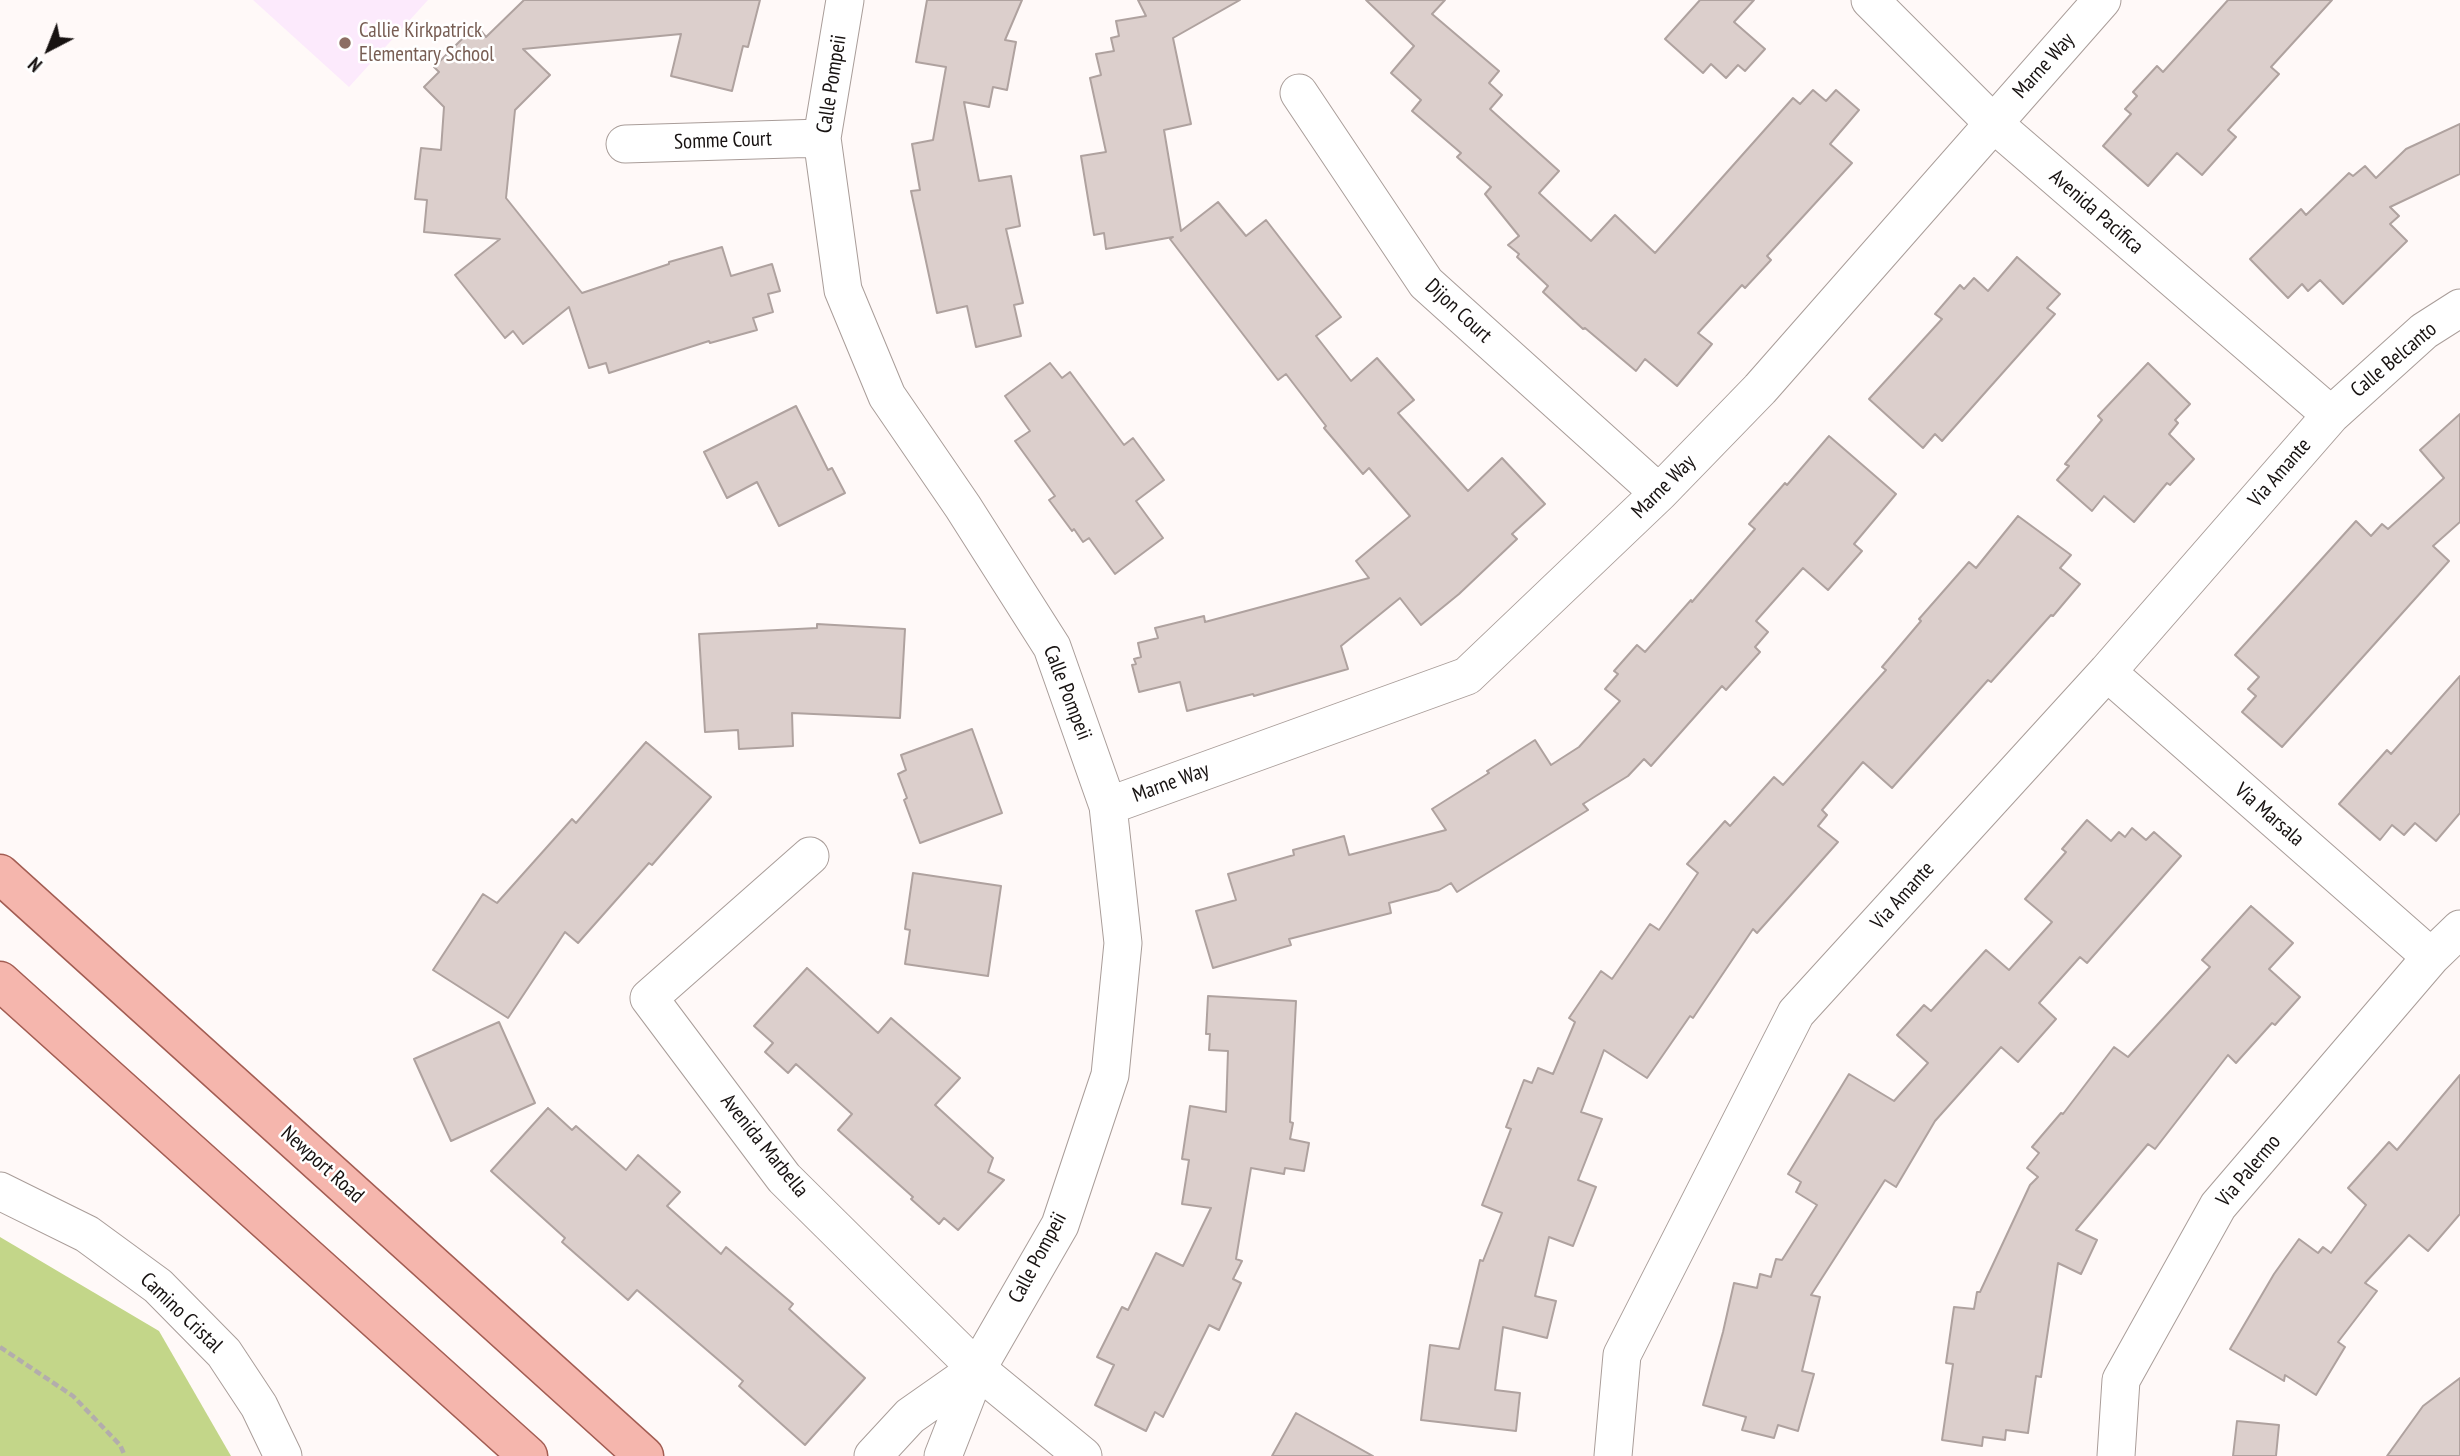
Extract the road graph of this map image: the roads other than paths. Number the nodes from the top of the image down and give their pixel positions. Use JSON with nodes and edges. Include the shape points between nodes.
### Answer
{"nodes":[{"id":1,"x":845,"y":0,"type":"edge"},
{"id":2,"x":1870,"y":0,"type":"edge"},
{"id":3,"x":2102,"y":0,"type":"edge"},
{"id":4,"x":1299,"y":93,"type":"dead end"},
{"id":5,"x":1993,"y":123,"type":"junction"},
{"id":6,"x":822,"y":138,"type":"junction"},
{"id":7,"x":625,"y":144,"type":"dead end"},
{"id":8,"x":2460,"y":308,"type":"edge"},
{"id":9,"x":2331,"y":415,"type":"junction"},
{"id":10,"x":1659,"y":494,"type":"junction"},
{"id":11,"x":2107,"y":673,"type":"junction"},
{"id":12,"x":1108,"y":806,"type":"junction"},
{"id":13,"x":810,"y":856,"type":"dead end"},
{"id":14,"x":0,"y":874,"type":"edge"},
{"id":15,"x":2460,"y":929,"type":"edge"},
{"id":16,"x":2431,"y":957,"type":"junction"},
{"id":17,"x":0,"y":981,"type":"edge"},
{"id":18,"x":0,"y":1191,"type":"edge"},
{"id":19,"x":976,"y":1369,"type":"junction"},
{"id":20,"x":283,"y":1456,"type":"edge"},
{"id":21,"x":528,"y":1456,"type":"edge"},
{"id":22,"x":643,"y":1456,"type":"edge"},
{"id":23,"x":873,"y":1456,"type":"edge"},
{"id":24,"x":943,"y":1456,"type":"edge"},
{"id":25,"x":1083,"y":1456,"type":"edge"},
{"id":26,"x":1613,"y":1456,"type":"edge"},
{"id":27,"x":2116,"y":1456,"type":"edge"}],
"edges":[{"from":1,"to":6,"type":"street","name":"Calle Pompeii"},
{"from":2,"to":5,"type":"street","name":"Avenida Pacifica"},
{"from":3,"to":5,"type":"street","name":"Marne Way"},
{"from":4,"to":10,"type":"street","name":"Dijon Court","via":[[1426,283]]},
{"from":5,"to":9,"type":"street","name":"Avenida Pacifica"},
{"from":5,"to":10,"type":"street","name":"Marne Way","via":[[1760,389]]},
{"from":6,"to":7,"type":"street","name":"Somme Court"},
{"from":6,"to":12,"type":"street","name":"Calle Pompeii","via":[[843,290],[887,396],[1052,647]]},
{"from":8,"to":9,"type":"street","name":"Calle Belcanto","via":[[2424,331]]},
{"from":9,"to":11,"type":"street","name":"Via Amante"},
{"from":10,"to":12,"type":"street","name":"Marne Way","via":[[1467,676]]},
{"from":11,"to":16,"type":"street","name":"Via Marsala"},
{"from":11,"to":26,"type":"street","name":"Via Amante","via":[[1797,1013],[1622,1354]]},
{"from":12,"to":19,"type":"street","name":"Calle Pompeii","via":[[1123,943],[1110,1075],[1060,1225]]},
{"from":13,"to":19,"type":"street","name":"Avenida Marbella","via":[[649,998],[785,1178]]},
{"from":14,"to":22,"type":"main road","name":"Newport Road"},
{"from":15,"to":16,"type":"street","name":"Via Palermo"},
{"from":16,"to":27,"type":"street","name":"Via Palermo","via":[[2218,1206],[2121,1380]]},
{"from":17,"to":21,"type":"main road"},
{"from":18,"to":20,"type":"street","name":"Camino Cristal","via":[[87,1234],[158,1286],[223,1353],[259,1406]]},
{"from":19,"to":23,"type":"street","name":"Calle Pompeii","via":[[910,1416]]},
{"from":19,"to":24,"type":"street","name":"Calle Pompeii"},
{"from":19,"to":25,"type":"street","name":"Avenida Marbella"}]}
